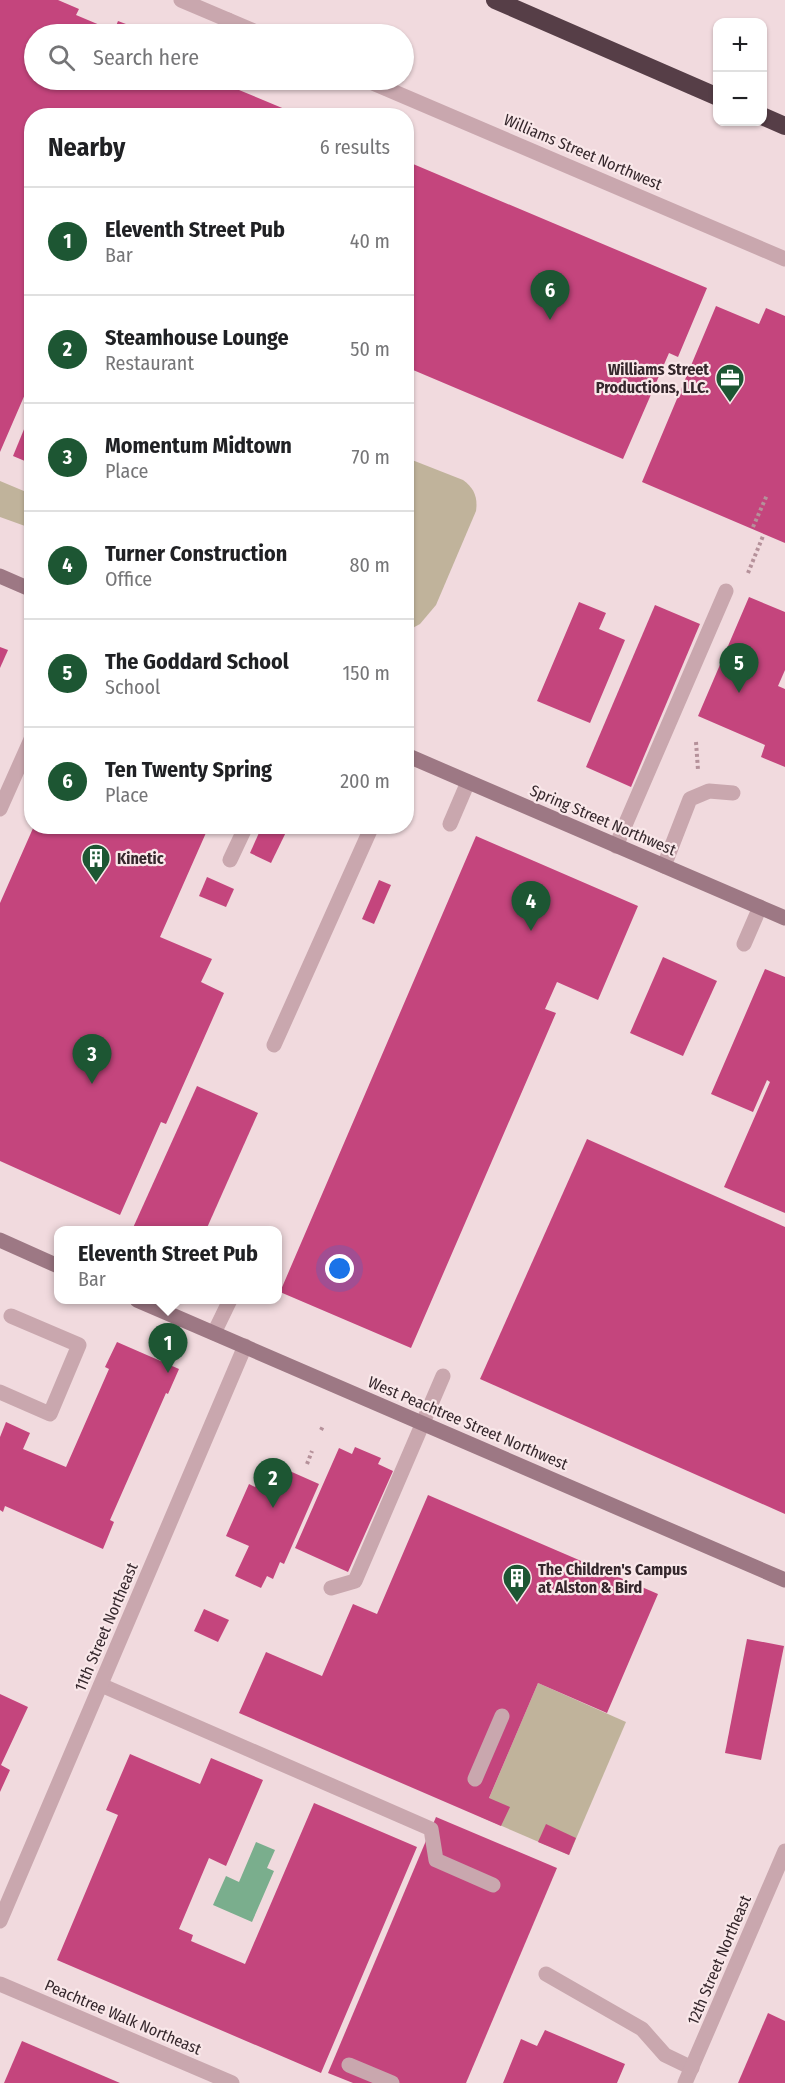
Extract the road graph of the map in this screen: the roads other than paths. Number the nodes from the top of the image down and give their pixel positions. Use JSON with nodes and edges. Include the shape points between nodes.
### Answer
{"nodes":[{"id":1,"x":181,"y":0,"type":"edge"},
{"id":2,"x":495,"y":0,"type":"edge"},
{"id":3,"x":220,"y":24,"type":"edge"},
{"id":4,"x":389,"y":90,"type":"edge"},
{"id":5,"x":713,"y":95,"type":"edge"},
{"id":6,"x":767,"y":118,"type":"edge"},
{"id":7,"x":785,"y":126,"type":"edge"},
{"id":8,"x":785,"y":259,"type":"edge"},
{"id":9,"x":0,"y":576,"type":"edge"},
{"id":10,"x":24,"y":586,"type":"edge"},
{"id":11,"x":726,"y":591,"type":"dead end"},
{"id":12,"x":24,"y":755,"type":"edge"},
{"id":13,"x":414,"y":758,"type":"edge"},
{"id":14,"x":468,"y":782,"type":"junction"},
{"id":15,"x":733,"y":792,"type":"dead end"},
{"id":16,"x":0,"y":809,"type":"edge"},
{"id":17,"x":450,"y":824,"type":"dead end"},
{"id":18,"x":242,"y":834,"type":"edge"},
{"id":19,"x":368,"y":834,"type":"edge"},
{"id":20,"x":616,"y":846,"type":"junction"},
{"id":21,"x":230,"y":860,"type":"dead end"},
{"id":22,"x":664,"y":866,"type":"junction"},
{"id":23,"x":760,"y":907,"type":"junction"},
{"id":24,"x":785,"y":918,"type":"edge"},
{"id":25,"x":744,"y":944,"type":"dead end"},
{"id":26,"x":274,"y":1045,"type":"dead end"},
{"id":27,"x":0,"y":1240,"type":"edge"},
{"id":28,"x":54,"y":1264,"type":"edge"},
{"id":29,"x":148,"y":1304,"type":"edge"},
{"id":30,"x":228,"y":1304,"type":"edge"},
{"id":31,"x":11,"y":1316,"type":"dead end"},
{"id":32,"x":214,"y":1333,"type":"junction"},
{"id":33,"x":245,"y":1347,"type":"junction"},
{"id":34,"x":443,"y":1376,"type":"dead end"},
{"id":35,"x":0,"y":1392,"type":"edge"},
{"id":36,"x":424,"y":1424,"type":"junction"},
{"id":37,"x":785,"y":1580,"type":"edge"},
{"id":38,"x":331,"y":1588,"type":"dead end"},
{"id":39,"x":101,"y":1685,"type":"junction"},
{"id":40,"x":502,"y":1716,"type":"dead end"},
{"id":41,"x":475,"y":1779,"type":"dead end"},
{"id":42,"x":785,"y":1851,"type":"edge"},
{"id":43,"x":493,"y":1885,"type":"dead end"},
{"id":44,"x":0,"y":1921,"type":"edge"},
{"id":45,"x":546,"y":1974,"type":"dead end"},
{"id":46,"x":0,"y":1984,"type":"edge"},
{"id":47,"x":349,"y":2065,"type":"dead end"},
{"id":48,"x":692,"y":2067,"type":"junction"},
{"id":49,"x":232,"y":2083,"type":"edge"},
{"id":50,"x":392,"y":2083,"type":"edge"},
{"id":51,"x":686,"y":2083,"type":"edge"}],
"edges":[{"from":1,"to":3,"type":"street"},
{"from":2,"to":5,"type":"highway"},
{"from":4,"to":8,"type":"street","name":"Williams Street Northwest"},
{"from":6,"to":7,"type":"highway"},
{"from":9,"to":10,"type":"main road"},
{"from":11,"to":20,"type":"street"},
{"from":12,"to":16,"type":"street"},
{"from":13,"to":14,"type":"main road","name":"Spring Street Northwest"},
{"from":14,"to":17,"type":"street"},
{"from":14,"to":20,"type":"main road","name":"Spring Street Northwest"},
{"from":15,"to":22,"type":"street","via":[[709,791],[690,799]]},
{"from":18,"to":21,"type":"street"},
{"from":19,"to":26,"type":"street"},
{"from":20,"to":22,"type":"main road","name":"Spring Street Northwest"},
{"from":22,"to":23,"type":"main road","name":"Spring Street Northwest"},
{"from":23,"to":24,"type":"main road","name":"Spring Street Northwest"},
{"from":23,"to":25,"type":"street"},
{"from":27,"to":28,"type":"main road"},
{"from":29,"to":32,"type":"main road","name":"West Peachtree Street Northwest"},
{"from":30,"to":32,"type":"street"},
{"from":31,"to":35,"type":"street","via":[[79,1346],[50,1414]]},
{"from":32,"to":33,"type":"main road","name":"West Peachtree Street Northwest"},
{"from":33,"to":36,"type":"main road","name":"West Peachtree Street Northwest"},
{"from":33,"to":39,"type":"street","name":"11th Street Northeast"},
{"from":34,"to":36,"type":"street"},
{"from":36,"to":37,"type":"main road","name":"West Peachtree Street Northwest"},
{"from":36,"to":38,"type":"street","via":[[356,1581]]},
{"from":39,"to":43,"type":"street","via":[[431,1830],[436,1860]]},
{"from":39,"to":44,"type":"street","name":"11th Street Northeast"},
{"from":40,"to":41,"type":"street"},
{"from":42,"to":48,"type":"street","name":"12th Street Northeast"},
{"from":45,"to":48,"type":"street","via":[[642,2029],[665,2055]]},
{"from":46,"to":49,"type":"street","name":"Peachtree Walk Northeast"},
{"from":47,"to":50,"type":"street"},
{"from":48,"to":51,"type":"street","name":"12th Street Northeast"}]}
